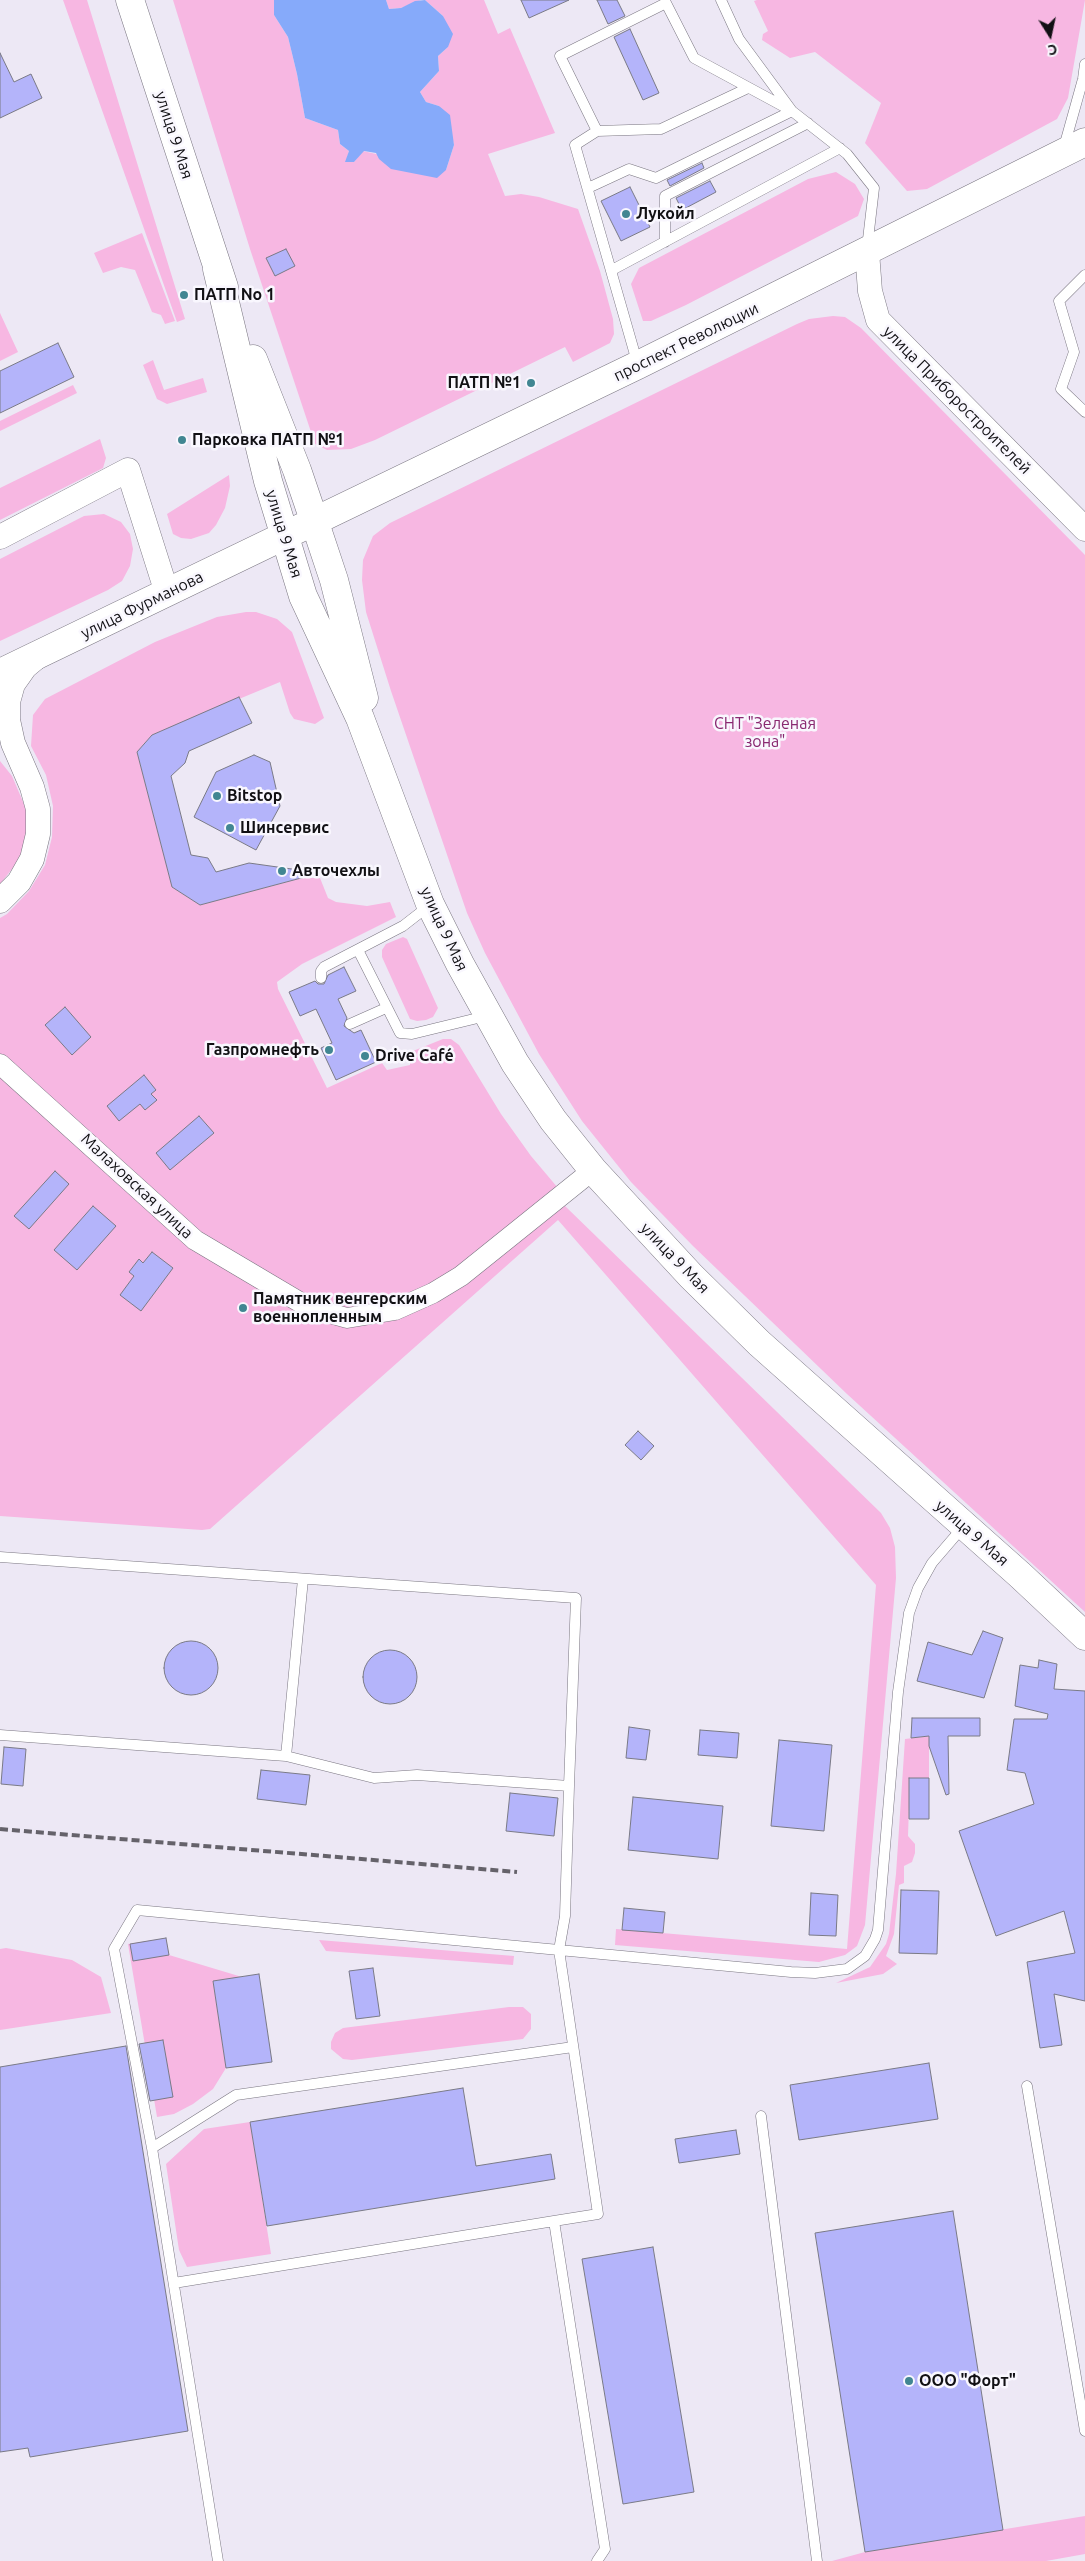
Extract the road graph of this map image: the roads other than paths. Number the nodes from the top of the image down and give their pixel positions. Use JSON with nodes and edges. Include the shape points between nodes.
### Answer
{"nodes":[{"id":1,"x":130,"y":0,"type":"edge"},
{"id":2,"x":721,"y":0,"type":"edge"},
{"id":3,"x":1085,"y":64,"type":"edge"},
{"id":4,"x":748,"y":88,"type":"junction"},
{"id":5,"x":792,"y":111,"type":"junction"},
{"id":6,"x":808,"y":123,"type":"junction"},
{"id":7,"x":597,"y":132,"type":"junction"},
{"id":8,"x":840,"y":148,"type":"junction"},
{"id":9,"x":1074,"y":148,"type":"edge"},
{"id":10,"x":588,"y":188,"type":"junction"},
{"id":11,"x":665,"y":242,"type":"junction"},
{"id":12,"x":867,"y":252,"type":"junction"},
{"id":13,"x":217,"y":269,"type":"junction"},
{"id":14,"x":612,"y":270,"type":"junction"},
{"id":15,"x":1085,"y":275,"type":"edge"},
{"id":16,"x":638,"y":366,"type":"junction"},
{"id":17,"x":1085,"y":412,"type":"edge"},
{"id":18,"x":315,"y":523,"type":"junction"},
{"id":19,"x":1085,"y":529,"type":"edge"},
{"id":20,"x":0,"y":537,"type":"edge"},
{"id":21,"x":284,"y":537,"type":"junction"},
{"id":22,"x":167,"y":593,"type":"junction"},
{"id":23,"x":42,"y":653,"type":"junction"},
{"id":24,"x":0,"y":673,"type":"edge"},
{"id":25,"x":0,"y":740,"type":"edge"},
{"id":26,"x":24,"y":765,"type":"junction"},
{"id":27,"x":388,"y":787,"type":"junction"},
{"id":28,"x":0,"y":901,"type":"edge"},
{"id":29,"x":430,"y":904,"type":"junction"},
{"id":30,"x":358,"y":950,"type":"junction"},
{"id":31,"x":321,"y":978,"type":"dead end"},
{"id":32,"x":386,"y":1008,"type":"junction"},
{"id":33,"x":487,"y":1016,"type":"junction"},
{"id":34,"x":350,"y":1024,"type":"dead end"},
{"id":35,"x":0,"y":1064,"type":"edge"},
{"id":36,"x":593,"y":1170,"type":"junction"},
{"id":37,"x":963,"y":1526,"type":"junction"},
{"id":38,"x":0,"y":1558,"type":"edge"},
{"id":39,"x":303,"y":1579,"type":"junction"},
{"id":40,"x":1085,"y":1636,"type":"edge"},
{"id":41,"x":0,"y":1735,"type":"edge"},
{"id":42,"x":286,"y":1756,"type":"junction"},
{"id":43,"x":569,"y":1786,"type":"junction"},
{"id":44,"x":559,"y":1950,"type":"junction"},
{"id":45,"x":573,"y":2048,"type":"junction"},
{"id":46,"x":1027,"y":2086,"type":"dead end"},
{"id":47,"x":761,"y":2116,"type":"dead end"},
{"id":48,"x":152,"y":2148,"type":"junction"},
{"id":49,"x":554,"y":2221,"type":"junction"},
{"id":50,"x":174,"y":2283,"type":"junction"},
{"id":51,"x":1085,"y":2431,"type":"edge"},
{"id":52,"x":218,"y":2561,"type":"edge"},
{"id":53,"x":597,"y":2561,"type":"edge"},
{"id":54,"x":817,"y":2561,"type":"edge"}],
"edges":[{"from":1,"to":13,"type":"main road","name":"улица 9 Мая"},
{"from":2,"to":5,"type":"lane","via":[[739,40]]},
{"from":3,"to":9,"type":"lane"},
{"from":4,"to":5,"type":"lane"},
{"from":4,"to":7,"type":"lane","via":[[661,129]]},
{"from":4,"to":7,"type":"lane","via":[[694,58],[666,3],[560,56]]},
{"from":5,"to":6,"type":"lane"},
{"from":5,"to":10,"type":"lane","via":[[656,178],[629,169]]},
{"from":6,"to":8,"type":"lane"},
{"from":6,"to":11,"type":"lane","via":[[665,196]]},
{"from":7,"to":10,"type":"lane","via":[[575,145]]},
{"from":8,"to":11,"type":"lane"},
{"from":8,"to":12,"type":"lane","via":[[874,188]]},
{"from":9,"to":12,"type":"main road","name":"проспект Революции"},
{"from":10,"to":14,"type":"lane"},
{"from":11,"to":14,"type":"lane"},
{"from":12,"to":16,"type":"main road","name":"проспект Революции"},
{"from":12,"to":19,"type":"street","name":"улица Приборостроителей","via":[[870,291],[878,320]]},
{"from":13,"to":18,"type":"main road","name":"улица 9 Мая"},
{"from":13,"to":21,"type":"main road","name":"улица 9 Мая"},
{"from":14,"to":16,"type":"lane"},
{"from":15,"to":17,"type":"lane","via":[[1059,301],[1074,352],[1060,388]]},
{"from":16,"to":18,"type":"main road","name":"проспект Революции"},
{"from":18,"to":21,"type":"main road","name":"проспект Революции"},
{"from":18,"to":27,"type":"main road","name":"улица 9 Мая","via":[[334,580]]},
{"from":20,"to":22,"type":"street","via":[[128,470]]},
{"from":21,"to":22,"type":"main road","name":"улица Фурманова"},
{"from":21,"to":27,"type":"main road","name":"улица 9 Мая","via":[[303,596]]},
{"from":22,"to":23,"type":"main road","name":"улица Фурманова"},
{"from":23,"to":24,"type":"main road","name":"улица Фурманова"},
{"from":23,"to":26,"type":"street","via":[[25,667],[13,684],[8,702],[13,743]]},
{"from":25,"to":26,"type":"street"},
{"from":26,"to":28,"type":"street","via":[[38,810],[38,834],[32,860],[19,882]]},
{"from":27,"to":29,"type":"main road","name":"улица 9 Мая"},
{"from":29,"to":30,"type":"lane","via":[[403,926]]},
{"from":29,"to":33,"type":"main road","name":"улица 9 Мая"},
{"from":30,"to":31,"type":"lane","via":[[324,967],[320,972]]},
{"from":30,"to":32,"type":"lane"},
{"from":32,"to":33,"type":"lane","via":[[398,1032],[406,1035]]},
{"from":32,"to":34,"type":"lane"},
{"from":33,"to":36,"type":"main road","name":"улица 9 Мая","via":[[553,1120]]},
{"from":35,"to":36,"type":"street","name":"Малаховская улица","via":[[195,1240],[308,1307],[347,1318],[395,1310],[433,1293],[461,1276]]},
{"from":36,"to":37,"type":"main road","name":"улица 9 Мая","via":[[690,1276],[759,1343]]},
{"from":37,"to":40,"type":"main road","name":"улица 9 Мая"},
{"from":37,"to":44,"type":"lane","via":[[932,1563],[909,1613],[898,1692],[878,1930],[865,1956],[847,1969],[815,1974]]},
{"from":38,"to":39,"type":"lane"},
{"from":39,"to":42,"type":"lane"},
{"from":39,"to":43,"type":"lane","via":[[576,1598]]},
{"from":41,"to":42,"type":"lane"},
{"from":42,"to":43,"type":"lane","via":[[374,1778],[416,1776]]},
{"from":43,"to":44,"type":"lane","via":[[565,1916]]},
{"from":44,"to":45,"type":"lane"},
{"from":44,"to":48,"type":"lane","via":[[137,1910],[114,1949]]},
{"from":45,"to":48,"type":"lane","via":[[236,2095]]},
{"from":45,"to":49,"type":"lane","via":[[598,2214]]},
{"from":46,"to":51,"type":"lane"},
{"from":47,"to":54,"type":"lane"},
{"from":48,"to":50,"type":"lane"},
{"from":49,"to":50,"type":"lane"},
{"from":49,"to":53,"type":"lane","via":[[605,2549]]},
{"from":50,"to":52,"type":"lane"}]}
